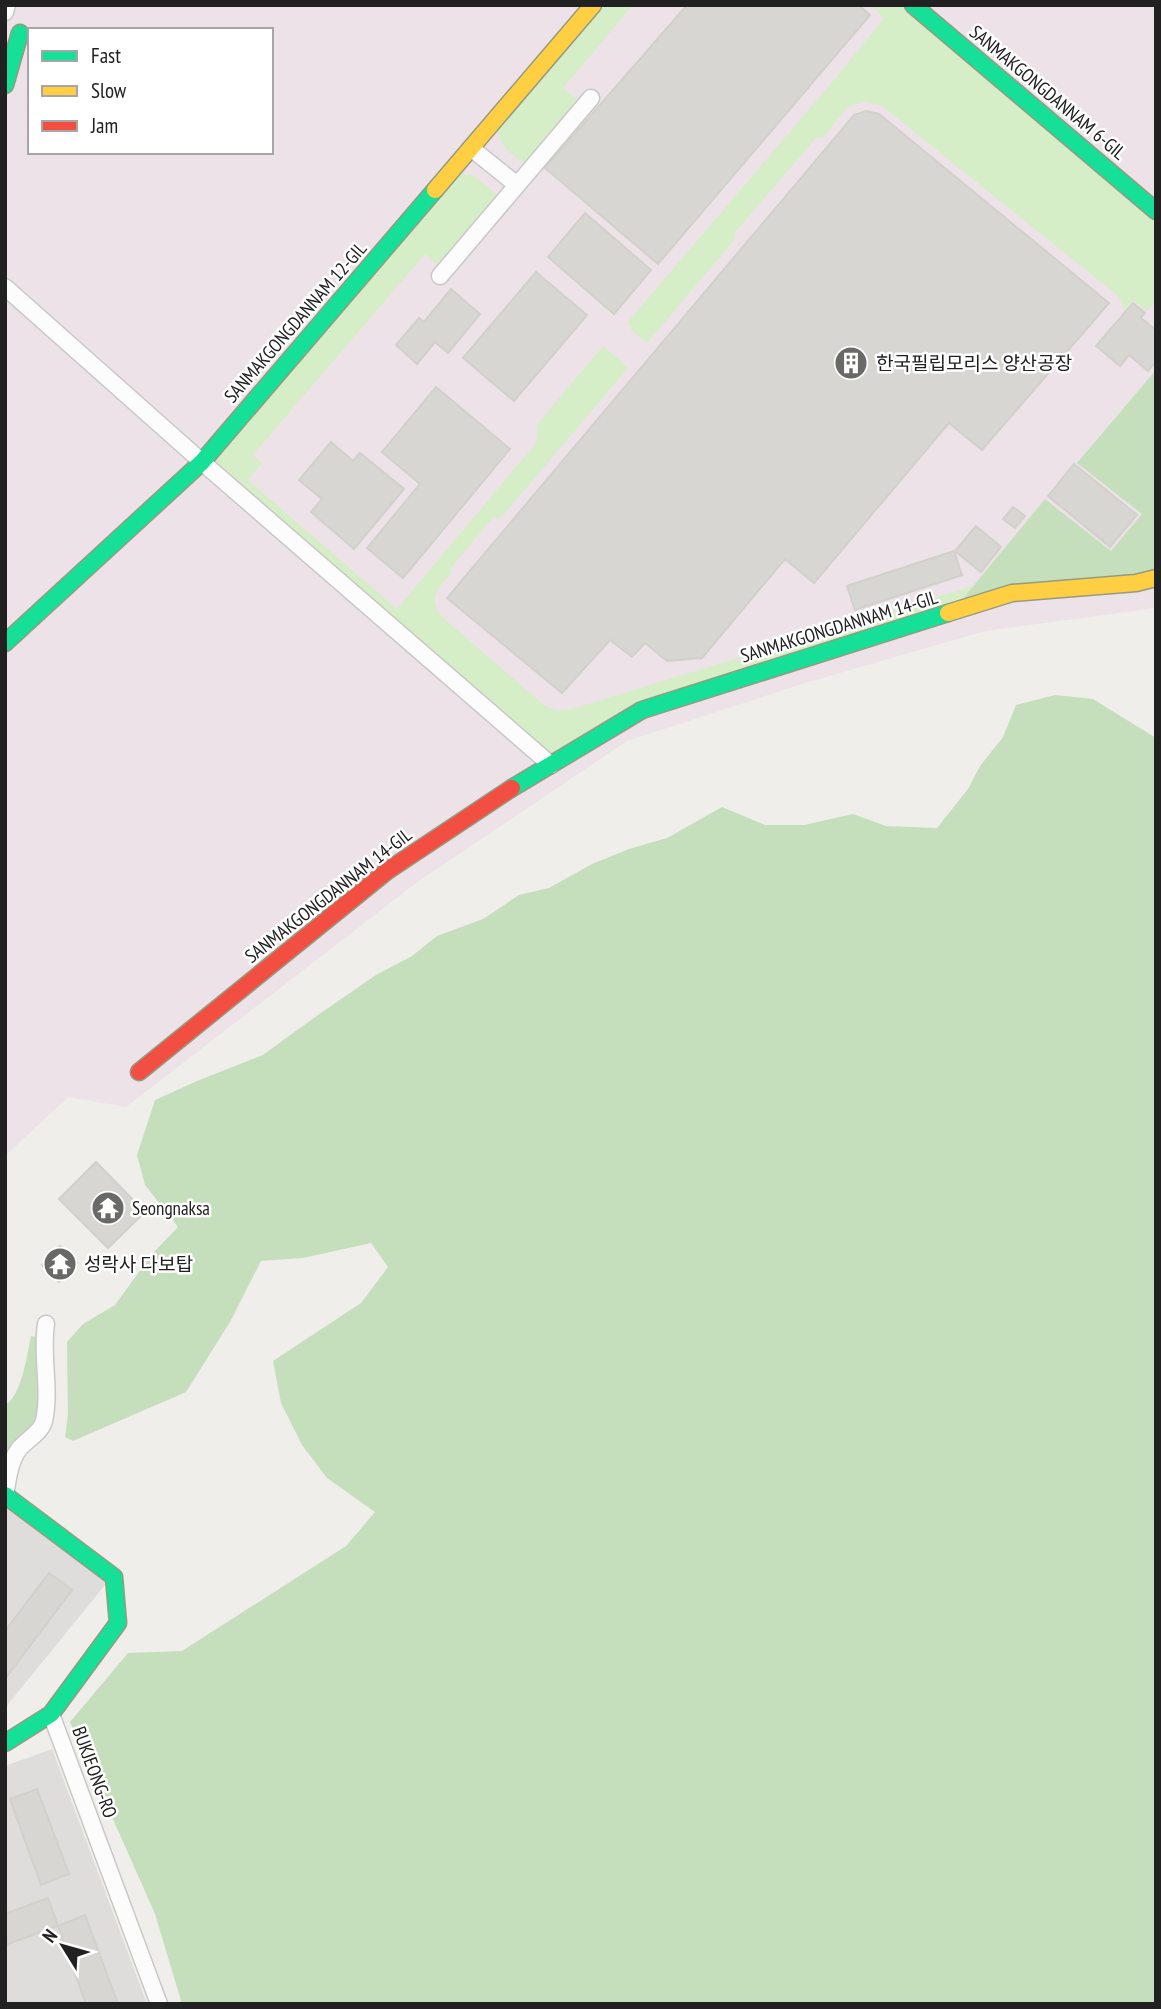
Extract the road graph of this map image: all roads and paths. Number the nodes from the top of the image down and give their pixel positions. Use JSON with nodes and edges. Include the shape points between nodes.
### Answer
{"nodes":[{"id":1,"x":7,"y":5,"type":"edge"},
{"id":2,"x":593,"y":5,"type":"edge"},
{"id":3,"x":913,"y":5,"type":"edge"},
{"id":4,"x":5,"y":12,"type":"edge"},
{"id":5,"x":20,"y":33,"type":"dead end"},
{"id":6,"x":5,"y":85,"type":"edge"},
{"id":7,"x":591,"y":98,"type":"dead end"},
{"id":8,"x":471,"y":148,"type":"junction"},
{"id":9,"x":517,"y":185,"type":"junction"},
{"id":10,"x":1156,"y":211,"type":"edge"},
{"id":11,"x":440,"y":276,"type":"dead end"},
{"id":12,"x":5,"y":287,"type":"edge"},
{"id":13,"x":202,"y":462,"type":"junction"},
{"id":14,"x":1156,"y":578,"type":"edge"},
{"id":15,"x":5,"y":643,"type":"edge"},
{"id":16,"x":551,"y":765,"type":"junction"},
{"id":17,"x":139,"y":1072,"type":"dead end"},
{"id":18,"x":46,"y":1324,"type":"dead end"},
{"id":19,"x":5,"y":1495,"type":"edge"},
{"id":20,"x":51,"y":1714,"type":"junction"},
{"id":21,"x":5,"y":1743,"type":"edge"},
{"id":22,"x":159,"y":2004,"type":"edge"}],
"edges":[{"from":1,"to":4,"type":"street"},
{"from":2,"to":8,"type":"street","name":"SANMAKGONGDANNAM 12-GIL"},
{"from":3,"to":10,"type":"street","name":"SANMAKGONGDANNAM 6-GIL"},
{"from":5,"to":6,"type":"street"},
{"from":7,"to":9,"type":"street"},
{"from":8,"to":9,"type":"street"},
{"from":8,"to":13,"type":"street","name":"SANMAKGONGDANNAM 12-GIL"},
{"from":9,"to":11,"type":"street"},
{"from":12,"to":13,"type":"street"},
{"from":13,"to":15,"type":"street","name":"SANMAKGONGDANNAM 12-GIL"},
{"from":13,"to":16,"type":"street"},
{"from":14,"to":16,"type":"street","name":"SANMAKGONGDANNAM 14-GIL","via":[[1012,593],[642,710]]},
{"from":16,"to":17,"type":"street","name":"SANMAKGONGDANNAM 14-GIL","via":[[387,871]]},
{"from":18,"to":19,"type":"street","via":[[44,1421],[15,1455]]},
{"from":19,"to":20,"type":"street","name":"BUKJEONG-RO","via":[[114,1577],[118,1623]]},
{"from":20,"to":21,"type":"street"},
{"from":20,"to":22,"type":"street","name":"BUKJEONG-RO"}]}
